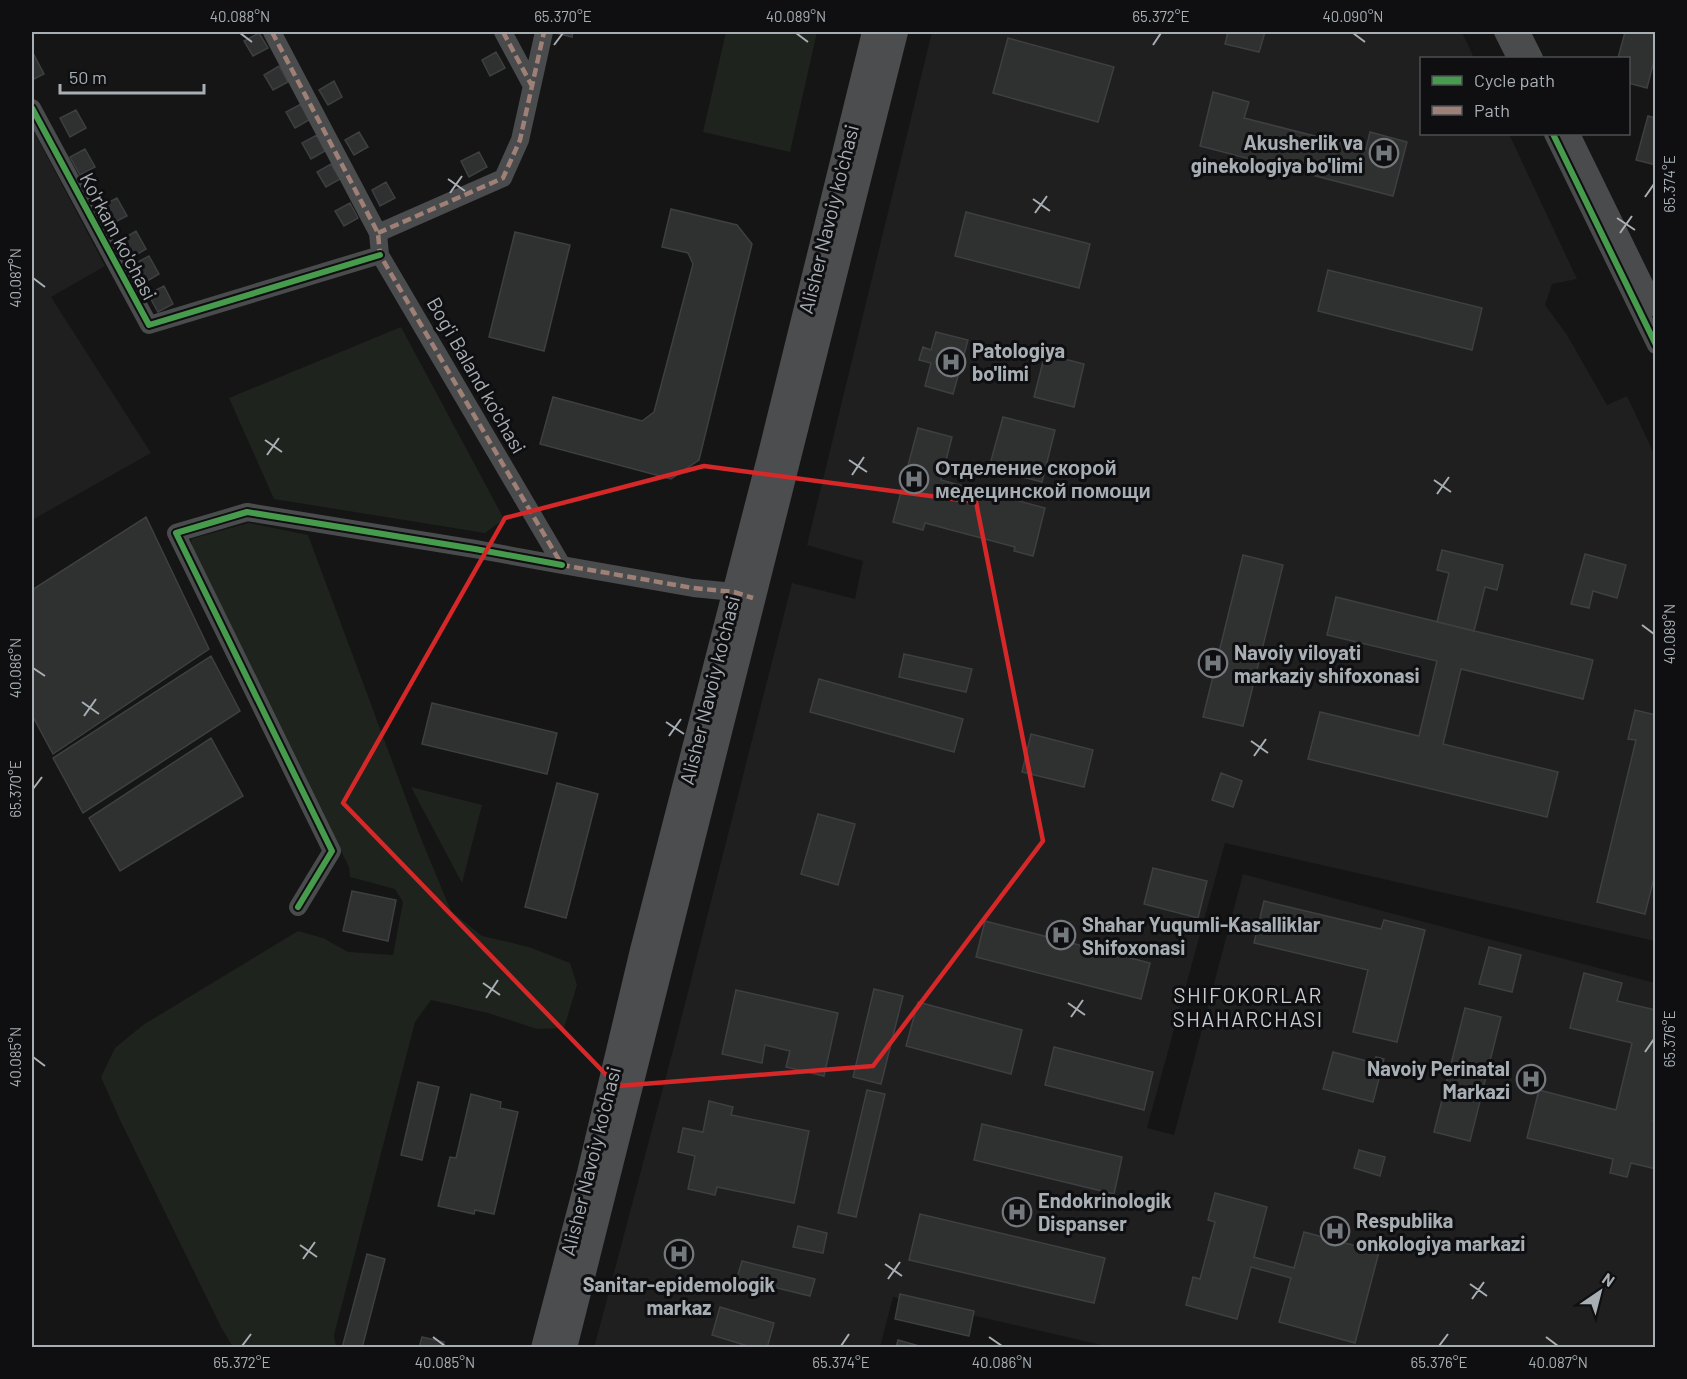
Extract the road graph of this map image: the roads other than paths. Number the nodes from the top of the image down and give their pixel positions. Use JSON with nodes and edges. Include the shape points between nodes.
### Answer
{"nodes":[{"id":1,"x":272,"y":32,"type":"edge"},
{"id":2,"x":503,"y":32,"type":"edge"},
{"id":3,"x":544,"y":32,"type":"edge"},
{"id":4,"x":874,"y":32,"type":"edge"},
{"id":5,"x":896,"y":32,"type":"edge"},
{"id":6,"x":1503,"y":32,"type":"edge"},
{"id":7,"x":1521,"y":32,"type":"edge"},
{"id":8,"x":1516,"y":57,"type":"edge"},
{"id":9,"x":1534,"y":57,"type":"edge"},
{"id":10,"x":532,"y":86,"type":"junction"},
{"id":11,"x":32,"y":108,"type":"edge"},
{"id":12,"x":1554,"y":135,"type":"edge"},
{"id":13,"x":1571,"y":135,"type":"edge"},
{"id":14,"x":378,"y":233,"type":"junction"},
{"id":15,"x":380,"y":255,"type":"junction"},
{"id":16,"x":1652,"y":309,"type":"edge"},
{"id":17,"x":1656,"y":345,"type":"edge"},
{"id":18,"x":561,"y":565,"type":"junction"},
{"id":19,"x":744,"y":595,"type":"junction"},
{"id":20,"x":298,"y":907,"type":"dead end"},
{"id":21,"x":543,"y":1347,"type":"edge"},
{"id":22,"x":565,"y":1347,"type":"edge"}],
"edges":[{"from":1,"to":14,"type":"street","name":"Bog'i Baland ko'chasi"},
{"from":2,"to":10,"type":"street"},
{"from":3,"to":10,"type":"street"},
{"from":4,"to":19,"type":"main road","name":"Alisher Navoiy ko'chasi"},
{"from":5,"to":19,"type":"main road","name":"Alisher Navoiy ko'chasi"},
{"from":6,"to":8,"type":"street"},
{"from":7,"to":9,"type":"street"},
{"from":10,"to":14,"type":"street","via":[[520,140],[503,178]]},
{"from":11,"to":15,"type":"street","name":"Ko'rkam ko'chasi","via":[[149,325]]},
{"from":12,"to":16,"type":"street"},
{"from":13,"to":16,"type":"street"},
{"from":14,"to":15,"type":"street","name":"Bog'i Baland ko'chasi"},
{"from":15,"to":18,"type":"street","name":"Bog'i Baland ko'chasi"},
{"from":16,"to":17,"type":"street"},
{"from":18,"to":19,"type":"street"},
{"from":18,"to":20,"type":"street","via":[[247,512],[176,533],[332,851]]},
{"from":19,"to":21,"type":"main road","name":"Alisher Navoiy ko'chasi","via":[[642,950]]},
{"from":19,"to":22,"type":"main road","name":"Alisher Navoiy ko'chasi"}]}
